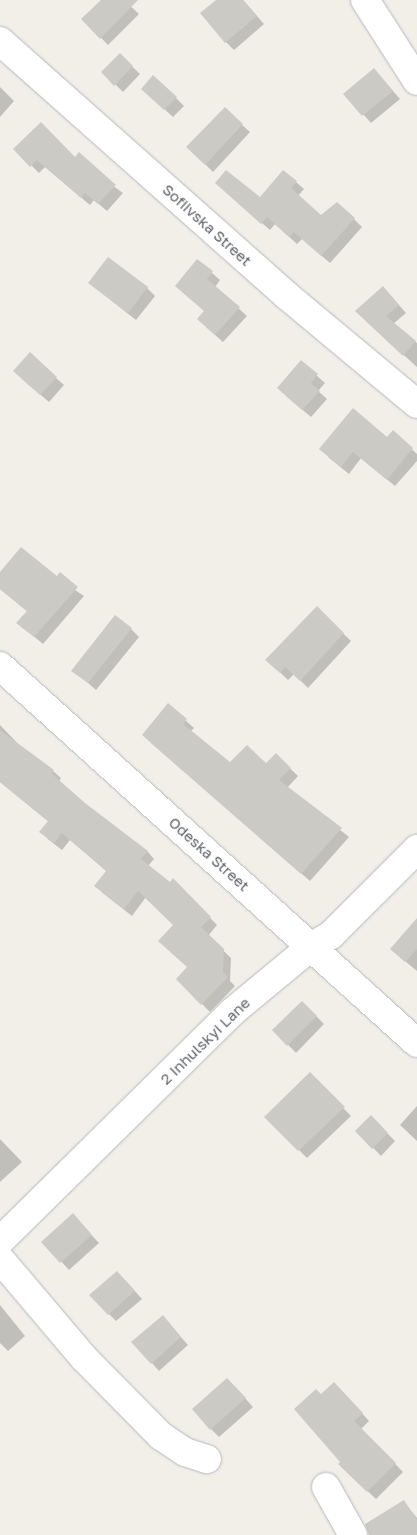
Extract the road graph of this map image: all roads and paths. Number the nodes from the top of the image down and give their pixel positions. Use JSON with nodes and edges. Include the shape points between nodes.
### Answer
{"nodes":[{"id":1,"x":365,"y":0,"type":"edge"},
{"id":2,"x":0,"y":41,"type":"edge"},
{"id":3,"x":417,"y":81,"type":"edge"},
{"id":4,"x":417,"y":404,"type":"edge"},
{"id":5,"x":0,"y":666,"type":"edge"},
{"id":6,"x":417,"y":849,"type":"edge"},
{"id":7,"x":312,"y":946,"type":"junction"},
{"id":8,"x":417,"y":1043,"type":"edge"},
{"id":9,"x":0,"y":1241,"type":"edge"},
{"id":10,"x":0,"y":1259,"type":"edge"},
{"id":11,"x":207,"y":1459,"type":"dead end"},
{"id":12,"x":326,"y":1487,"type":"dead end"},
{"id":13,"x":353,"y":1535,"type":"edge"}],
"edges":[{"from":1,"to":3,"type":"street"},
{"from":2,"to":4,"type":"street","name":"Sofiivska Street","via":[[286,295]]},
{"from":5,"to":7,"type":"street","name":"Odeska Street"},
{"from":6,"to":7,"type":"street","name":"2 Inhulskyi Lane","via":[[331,935]]},
{"from":7,"to":8,"type":"street","name":"Odeska Street"},
{"from":7,"to":9,"type":"street","name":"2 Inhulskyi Lane","via":[[232,1013]]},
{"from":10,"to":11,"type":"street","via":[[84,1358],[161,1436],[185,1452]]},
{"from":12,"to":13,"type":"street"}]}
